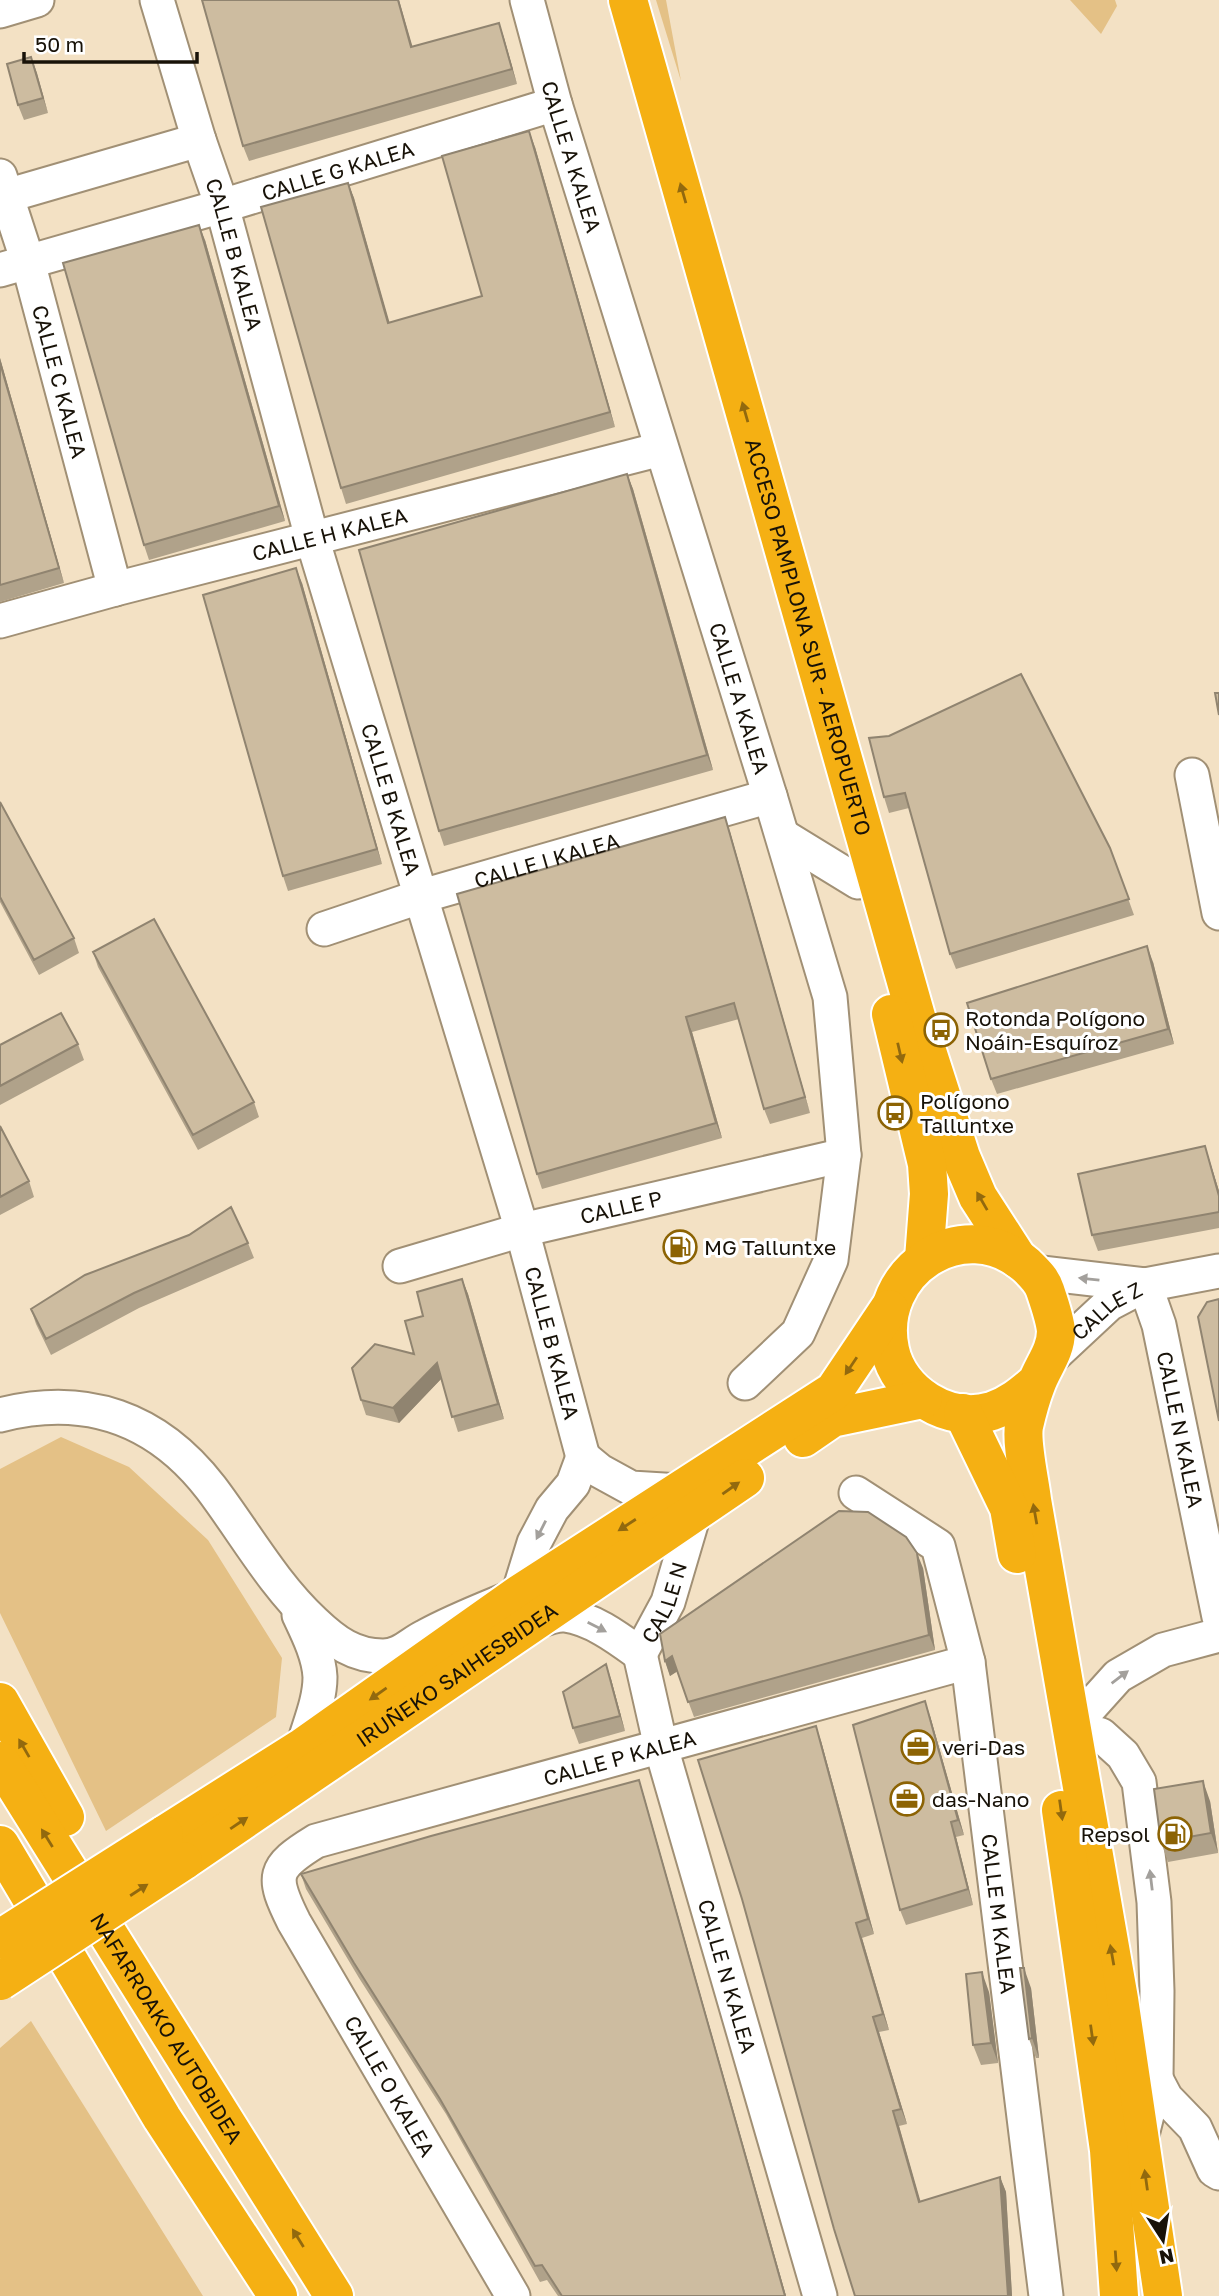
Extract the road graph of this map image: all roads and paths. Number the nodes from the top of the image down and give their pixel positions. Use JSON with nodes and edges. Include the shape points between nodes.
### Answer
{"nodes":[{"id":1,"x":37,"y":0,"type":"edge"},
{"id":2,"x":158,"y":0,"type":"edge"},
{"id":3,"x":527,"y":0,"type":"edge"},
{"id":4,"x":601,"y":0,"type":"edge"},
{"id":5,"x":628,"y":0,"type":"edge"},
{"id":6,"x":648,"y":0,"type":"edge"},
{"id":7,"x":0,"y":10,"type":"edge"},
{"id":8,"x":655,"y":93,"type":"junction"},
{"id":9,"x":555,"y":104,"type":"junction"},
{"id":10,"x":199,"y":140,"type":"junction"},
{"id":11,"x":3,"y":186,"type":"edge"},
{"id":12,"x":222,"y":206,"type":"junction"},
{"id":13,"x":14,"y":266,"type":"edge"},
{"id":14,"x":661,"y":449,"type":"junction"},
{"id":15,"x":312,"y":538,"type":"junction"},
{"id":16,"x":115,"y":589,"type":"junction"},
{"id":17,"x":0,"y":621,"type":"edge"},
{"id":18,"x":1192,"y":775,"type":"dead end"},
{"id":19,"x":770,"y":796,"type":"junction"},
{"id":20,"x":783,"y":836,"type":"junction"},
{"id":21,"x":858,"y":882,"type":"junction"},
{"id":22,"x":422,"y":896,"type":"junction"},
{"id":23,"x":1219,"y":913,"type":"edge"},
{"id":24,"x":324,"y":929,"type":"dead end"},
{"id":25,"x":844,"y":1155,"type":"junction"},
{"id":26,"x":522,"y":1230,"type":"junction"},
{"id":27,"x":924,"y":1259,"type":"junction"},
{"id":28,"x":1026,"y":1265,"type":"junction"},
{"id":29,"x":400,"y":1266,"type":"dead end"},
{"id":30,"x":1219,"y":1271,"type":"edge"},
{"id":31,"x":1145,"y":1285,"type":"junction"},
{"id":32,"x":889,"y":1309,"type":"junction"},
{"id":33,"x":1043,"y":1371,"type":"junction"},
{"id":34,"x":745,"y":1383,"type":"dead end"},
{"id":35,"x":923,"y":1399,"type":"junction"},
{"id":36,"x":39,"y":1410,"type":"junction"},
{"id":37,"x":963,"y":1413,"type":"junction"},
{"id":38,"x":0,"y":1415,"type":"edge"},
{"id":39,"x":0,"y":1432,"type":"edge"},
{"id":40,"x":583,"y":1457,"type":"junction"},
{"id":41,"x":856,"y":1493,"type":"dead end"},
{"id":42,"x":687,"y":1503,"type":"junction"},
{"id":43,"x":294,"y":1603,"type":"junction"},
{"id":44,"x":525,"y":1609,"type":"junction"},
{"id":45,"x":1219,"y":1617,"type":"edge"},
{"id":46,"x":1219,"y":1635,"type":"edge"},
{"id":47,"x":640,"y":1654,"type":"junction"},
{"id":48,"x":968,"y":1662,"type":"junction"},
{"id":49,"x":0,"y":1702,"type":"edge"},
{"id":50,"x":1073,"y":1726,"type":"junction"},
{"id":51,"x":661,"y":1746,"type":"junction"},
{"id":52,"x":303,"y":1747,"type":"junction"},
{"id":53,"x":0,"y":1761,"type":"edge"},
{"id":54,"x":0,"y":1845,"type":"edge"},
{"id":55,"x":174,"y":1848,"type":"junction"},
{"id":56,"x":280,"y":1872,"type":"joint"},
{"id":57,"x":0,"y":1889,"type":"edge"},
{"id":58,"x":0,"y":1939,"type":"edge"},
{"id":59,"x":112,"y":1942,"type":"junction"},
{"id":60,"x":0,"y":1981,"type":"edge"},
{"id":61,"x":1156,"y":2079,"type":"junction"},
{"id":62,"x":1207,"y":2132,"type":"edge"},
{"id":63,"x":1140,"y":2143,"type":"junction"},
{"id":64,"x":1218,"y":2178,"type":"edge"},
{"id":65,"x":256,"y":2296,"type":"edge"},
{"id":66,"x":278,"y":2296,"type":"edge"},
{"id":67,"x":334,"y":2296,"type":"edge"},
{"id":68,"x":513,"y":2296,"type":"edge"},
{"id":69,"x":820,"y":2296,"type":"edge"},
{"id":70,"x":1046,"y":2296,"type":"edge"},
{"id":71,"x":1119,"y":2296,"type":"edge"},
{"id":72,"x":1163,"y":2296,"type":"edge"}],
"edges":[{"from":1,"to":7,"type":"street"},
{"from":2,"to":10,"type":"street","name":"CALLE B KALEA"},
{"from":3,"to":9,"type":"street","name":"CALLE A KALEA"},
{"from":4,"to":21,"type":"highway","name":"ACCESO PAMPLONA SUR - AEROPUERTO"},
{"from":5,"to":8,"type":"highway","name":"ACCESO PAMPLONA SUR - AEROPUERTO"},
{"from":6,"to":8,"type":"highway"},
{"from":28,"to":8,"type":"highway","name":"ACCESO PAMPLONA SUR - AEROPUERTO","one_way":true,"via":[[978,1197],[917,1020]]},
{"from":9,"to":12,"type":"street","name":"CALLE G KALEA"},
{"from":9,"to":14,"type":"street","name":"CALLE A KALEA"},
{"from":10,"to":11,"type":"street"},
{"from":10,"to":12,"type":"street","name":"CALLE B KALEA"},
{"from":11,"to":13,"type":"street","name":"CALLE C KALEA"},
{"from":12,"to":13,"type":"street","name":"CALLE G KALEA"},
{"from":12,"to":15,"type":"street","name":"CALLE B KALEA"},
{"from":13,"to":16,"type":"street","name":"CALLE C KALEA"},
{"from":14,"to":15,"type":"street","name":"CALLE H KALEA"},
{"from":14,"to":19,"type":"street","name":"CALLE A KALEA"},
{"from":15,"to":16,"type":"street","name":"CALLE H KALEA"},
{"from":15,"to":22,"type":"street","name":"CALLE B KALEA"},
{"from":16,"to":17,"type":"street","name":"CALLE H KALEA"},
{"from":18,"to":23,"type":"street"},
{"from":19,"to":20,"type":"street","name":"CALLE A KALEA"},
{"from":19,"to":22,"type":"street","name":"CALLE I KALEA"},
{"from":20,"to":21,"type":"street"},
{"from":20,"to":25,"type":"street","name":"CALLE A KALEA","via":[[830,997]]},
{"from":21,"to":27,"type":"highway","name":"ACCESO PAMPLONA SUR - AEROPUERTO","one_way":true,"via":[[927,1164]]},
{"from":22,"to":24,"type":"street","name":"CALLE I KALEA"},
{"from":22,"to":26,"type":"street","name":"CALLE B KALEA"},
{"from":25,"to":26,"type":"street","name":"CALLE P"},
{"from":25,"to":34,"type":"street","name":"CALLE A KALEA","via":[[831,1260],[798,1333]]},
{"from":26,"to":29,"type":"street","name":"CALLE P"},
{"from":26,"to":40,"type":"street","name":"CALLE B KALEA"},
{"from":27,"to":28,"type":"highway","via":[[971,1245],[996,1248]]},
{"from":27,"to":32,"type":"highway","via":[[896,1290]]},
{"from":31,"to":28,"type":"street","name":"CALLE Z","one_way":true},
{"from":28,"to":33,"type":"highway","via":[[1044,1287],[1056,1332]]},
{"from":30,"to":31,"type":"street"},
{"from":31,"to":33,"type":"street","name":"CALLE Z","via":[[1109,1304]]},
{"from":31,"to":45,"type":"street","name":"CALLE N KALEA","via":[[1159,1325]]},
{"from":32,"to":35,"type":"highway","via":[[886,1335],[892,1360],[904,1382]]},
{"from":32,"to":42,"type":"highway","name":"IRUÑEKO SAIHESBIDEA","one_way":true,"via":[[834,1391]]},
{"from":33,"to":37,"type":"highway","via":[[1016,1401],[990,1412]]},
{"from":50,"to":33,"type":"highway","one_way":true,"via":[[1032,1500],[1024,1429]]},
{"from":35,"to":37,"type":"highway"},
{"from":42,"to":35,"type":"highway","name":"IRUÑEKO SAIHESBIDEA","one_way":true,"via":[[832,1418]]},
{"from":36,"to":38,"type":"street"},
{"from":36,"to":39,"type":"street"},
{"from":36,"to":43,"type":"street","via":[[70,1406],[103,1412],[133,1423],[179,1454],[209,1486]]},
{"from":37,"to":71,"type":"highway","one_way":true,"via":[[1009,1508],[1044,1691],[1109,2150]]},
{"from":40,"to":42,"type":"street","via":[[631,1488]]},
{"from":40,"to":44,"type":"street","one_way":true,"via":[[573,1484],[552,1508],[534,1543]]},
{"from":41,"to":48,"type":"street","name":"CALLE M KALEA","via":[[938,1546]]},
{"from":42,"to":44,"type":"highway","name":"IRUÑEKO SAIHESBIDEA"},
{"from":42,"to":47,"type":"street","name":"CALLE N","via":[[667,1602]]},
{"from":43,"to":44,"type":"street","name":"CALLE N","via":[[332,1639],[356,1653],[387,1656],[425,1636]]},
{"from":43,"to":52,"type":"street","via":[[313,1646],[320,1677]]},
{"from":44,"to":47,"type":"street","name":"CALLE N","one_way":true,"via":[[590,1622]]},
{"from":44,"to":52,"type":"highway","name":"IRUÑEKO SAIHESBIDEA","one_way":true},
{"from":55,"to":44,"type":"highway","name":"IRUÑEKO SAIHESBIDEA","one_way":true},
{"from":50,"to":46,"type":"street","one_way":true,"via":[[1118,1676],[1163,1650]]},
{"from":47,"to":51,"type":"street","name":"CALLE N KALEA"},
{"from":48,"to":51,"type":"street","name":"CALLE P KALEA"},
{"from":48,"to":70,"type":"street","name":"CALLE M KALEA"},
{"from":59,"to":49,"type":"highway","one_way":true,"via":[[90,1860]]},
{"from":61,"to":50,"type":"street","one_way":true,"via":[[1154,1902],[1139,1782],[1123,1755],[1101,1735]]},
{"from":63,"to":50,"type":"highway","one_way":true},
{"from":51,"to":56,"type":"street","name":"CALLE P KALEA","via":[[316,1841],[289,1858]]},
{"from":51,"to":69,"type":"street","name":"CALLE N KALEA"},
{"from":52,"to":55,"type":"highway","name":"IRUÑEKO SAIHESBIDEA"},
{"from":59,"to":53,"type":"highway","name":"NAFARROAKO AUTOBIDEA","one_way":true},
{"from":54,"to":66,"type":"highway","via":[[162,2118]]},
{"from":55,"to":58,"type":"highway","name":"IRUÑEKO SAIHESBIDEA","bridge":true},
{"from":60,"to":55,"type":"highway","name":"IRUÑEKO SAIHESBIDEA","one_way":true,"bridge":true},
{"from":56,"to":68,"type":"street","name":"CALLE O KALEA","via":[[280,1893],[294,1922]]},
{"from":57,"to":65,"type":"highway"},
{"from":67,"to":59,"type":"highway","name":"NAFARROAKO AUTOBIDEA","one_way":true},
{"from":61,"to":62,"type":"street","via":[[1166,2098]]},
{"from":61,"to":63,"type":"street"},
{"from":62,"to":64,"type":"street"},
{"from":72,"to":63,"type":"highway","one_way":true}]}
